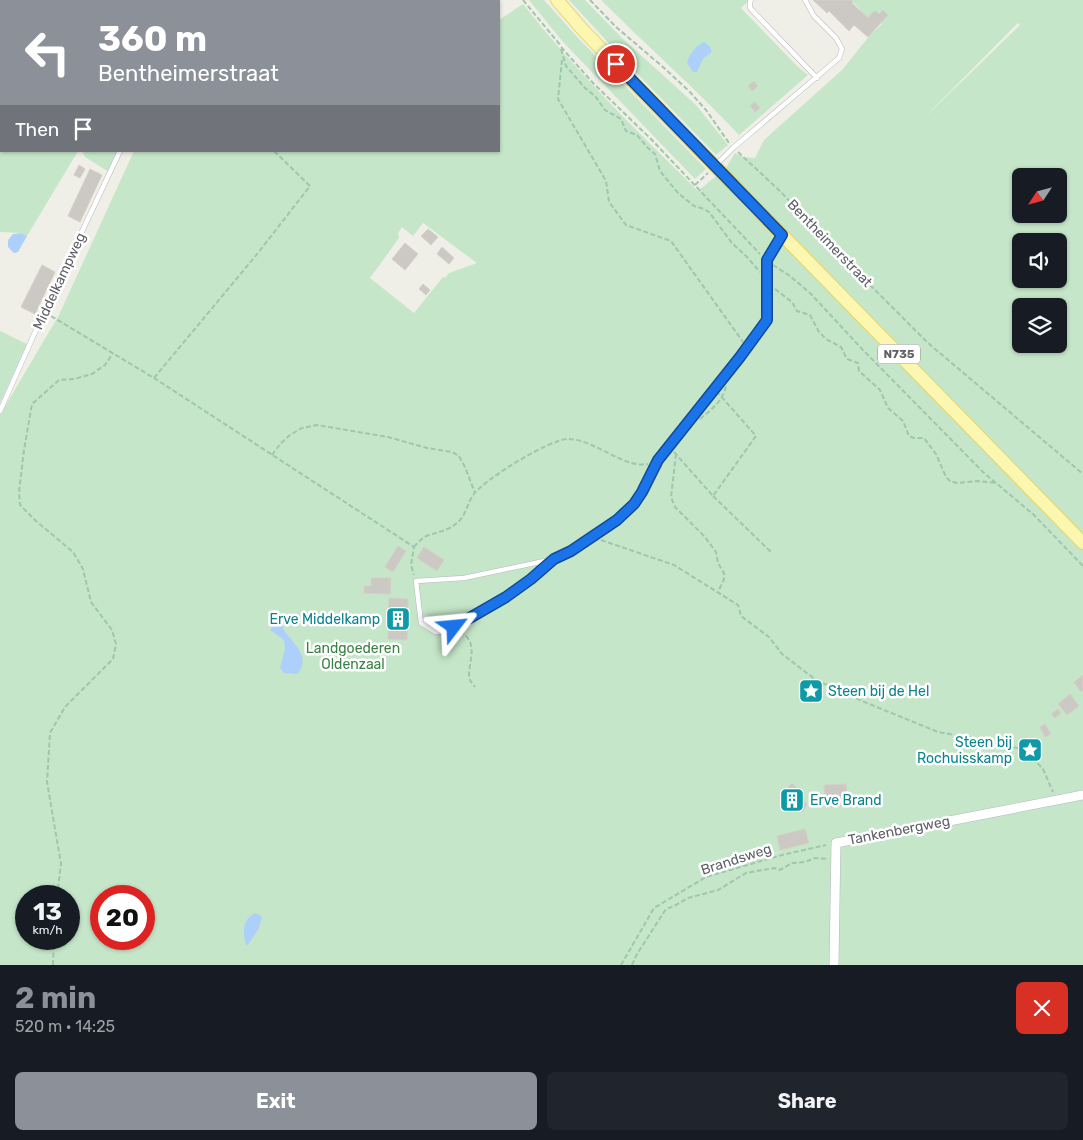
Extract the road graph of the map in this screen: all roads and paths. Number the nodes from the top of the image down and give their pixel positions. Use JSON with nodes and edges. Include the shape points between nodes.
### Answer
{"nodes":[{"id":1,"x":523,"y":0,"type":"edge"},
{"id":2,"x":557,"y":0,"type":"edge"},
{"id":3,"x":590,"y":0,"type":"edge"},
{"id":4,"x":751,"y":0,"type":"edge"},
{"id":5,"x":805,"y":0,"type":"edge"},
{"id":6,"x":562,"y":58,"type":"dead end"},
{"id":7,"x":817,"y":78,"type":"junction"},
{"id":8,"x":733,"y":148,"type":"junction"},
{"id":9,"x":120,"y":152,"type":"edge"},
{"id":10,"x":275,"y":152,"type":"edge"},
{"id":11,"x":715,"y":166,"type":"junction"},
{"id":12,"x":695,"y":185,"type":"junction"},
{"id":13,"x":782,"y":235,"type":"junction"},
{"id":14,"x":767,"y":260,"type":"junction"},
{"id":15,"x":44,"y":312,"type":"junction"},
{"id":16,"x":747,"y":348,"type":"junction"},
{"id":17,"x":113,"y":353,"type":"junction"},
{"id":18,"x":154,"y":378,"type":"junction"},
{"id":19,"x":715,"y":390,"type":"junction"},
{"id":20,"x":0,"y":411,"type":"edge"},
{"id":21,"x":669,"y":446,"type":"junction"},
{"id":22,"x":676,"y":454,"type":"junction"},
{"id":23,"x":272,"y":455,"type":"junction"},
{"id":24,"x":658,"y":460,"type":"junction"},
{"id":25,"x":1083,"y":474,"type":"edge"},
{"id":26,"x":475,"y":493,"type":"junction"},
{"id":27,"x":713,"y":496,"type":"junction"},
{"id":28,"x":593,"y":537,"type":"junction"},
{"id":29,"x":1083,"y":543,"type":"edge"},
{"id":30,"x":414,"y":547,"type":"junction"},
{"id":31,"x":771,"y":552,"type":"dead end"},
{"id":32,"x":554,"y":559,"type":"junction"},
{"id":33,"x":1083,"y":566,"type":"edge"},
{"id":34,"x":416,"y":581,"type":"junction"},
{"id":35,"x":718,"y":592,"type":"junction"},
{"id":36,"x":454,"y":627,"type":"junction"},
{"id":37,"x":475,"y":687,"type":"dead end"},
{"id":38,"x":1083,"y":795,"type":"edge"},
{"id":39,"x":1060,"y":799,"type":"junction"},
{"id":40,"x":836,"y":842,"type":"junction"},
{"id":41,"x":836,"y":861,"type":"junction"},
{"id":42,"x":59,"y":885,"type":"edge"},
{"id":43,"x":54,"y":950,"type":"edge"},
{"id":44,"x":53,"y":965,"type":"edge"},
{"id":45,"x":621,"y":965,"type":"edge"},
{"id":46,"x":632,"y":965,"type":"edge"},
{"id":47,"x":834,"y":965,"type":"edge"}],
"edges":[{"from":1,"to":12,"type":"path","via":[[567,53],[560,47]]},
{"from":2,"to":11,"type":"main road","name":"Bentheimerstraat","number":"N735"},
{"from":3,"to":8,"type":"path","name":"Bentheimerstraat","via":[[689,91]]},
{"from":4,"to":7,"type":"lane","via":[[750,8]]},
{"from":5,"to":7,"type":"lane","via":[[842,49],[839,58]]},
{"from":6,"to":16,"type":"path","via":[[558,99],[606,181],[609,202],[626,225],[671,241]]},
{"from":7,"to":8,"type":"lane"},
{"from":8,"to":11,"type":"lane"},
{"from":8,"to":25,"type":"path","name":"Bentheimerstraat","via":[[781,192],[928,343]]},
{"from":9,"to":15,"type":"lane","name":"Middelkampweg"},
{"from":10,"to":18,"type":"path","via":[[310,186]]},
{"from":11,"to":12,"type":"path"},
{"from":11,"to":13,"type":"main road","name":"Bentheimerstraat","number":"N735"},
{"from":12,"to":14,"type":"path"},
{"from":13,"to":14,"type":"street","name":"Bentheimerstraat"},
{"from":13,"to":29,"type":"main road","name":"Bentheimerstraat","number":"N735"},
{"from":14,"to":16,"type":"lane","via":[[767,320]]},
{"from":14,"to":33,"type":"path","via":[[811,294],[937,426],[983,472],[1034,515]]},
{"from":15,"to":17,"type":"path"},
{"from":15,"to":20,"type":"lane","name":"Middelkampweg"},
{"from":16,"to":19,"type":"lane"},
{"from":17,"to":18,"type":"path"},
{"from":17,"to":42,"type":"path","via":[[105,365],[92,374],[59,380],[32,404],[19,492],[20,505],[73,552],[82,569],[91,602],[112,630],[116,644],[113,659],[65,707],[50,733],[47,782],[61,864]]},
{"from":18,"to":23,"type":"path"},
{"from":19,"to":21,"type":"lane"},
{"from":19,"to":27,"type":"path","via":[[756,436]]},
{"from":21,"to":22,"type":"path"},
{"from":21,"to":24,"type":"lane"},
{"from":22,"to":27,"type":"path"},
{"from":22,"to":35,"type":"path","via":[[672,497],[675,507],[716,552],[724,573]]},
{"from":23,"to":26,"type":"path","via":[[281,442],[302,428],[316,425],[388,437],[459,456]]},
{"from":23,"to":30,"type":"path"},
{"from":24,"to":26,"type":"path","via":[[644,465],[627,462],[595,445],[569,439],[518,461]]},
{"from":24,"to":28,"type":"lane","via":[[634,504]]},
{"from":26,"to":30,"type":"path","via":[[458,523],[428,535]]},
{"from":27,"to":31,"type":"path"},
{"from":28,"to":32,"type":"lane"},
{"from":28,"to":35,"type":"path","via":[[674,565]]},
{"from":30,"to":34,"type":"path","via":[[411,565]]},
{"from":32,"to":34,"type":"lane","via":[[464,578]]},
{"from":32,"to":36,"type":"lane","via":[[506,597]]},
{"from":34,"to":36,"type":"lane","via":[[421,623],[436,632]]},
{"from":35,"to":39,"type":"path","via":[[738,605],[741,616],[816,680],[938,732],[1017,748],[1030,755],[1043,769]]},
{"from":36,"to":37,"type":"path","via":[[464,633],[472,647],[469,678]]},
{"from":38,"to":39,"type":"street","name":"Tankenbergweg"},
{"from":39,"to":40,"type":"street","name":"Tankenbergweg"},
{"from":40,"to":41,"type":"street","name":"Tankenbergweg"},
{"from":40,"to":45,"type":"path","name":"Brandsweg","via":[[706,877],[654,908]]},
{"from":41,"to":46,"type":"path","via":[[815,858],[792,863],[780,870],[774,868],[746,873],[718,890],[666,908]]},
{"from":41,"to":47,"type":"street","name":"Tankenbergweg"},
{"from":43,"to":44,"type":"path"}]}
